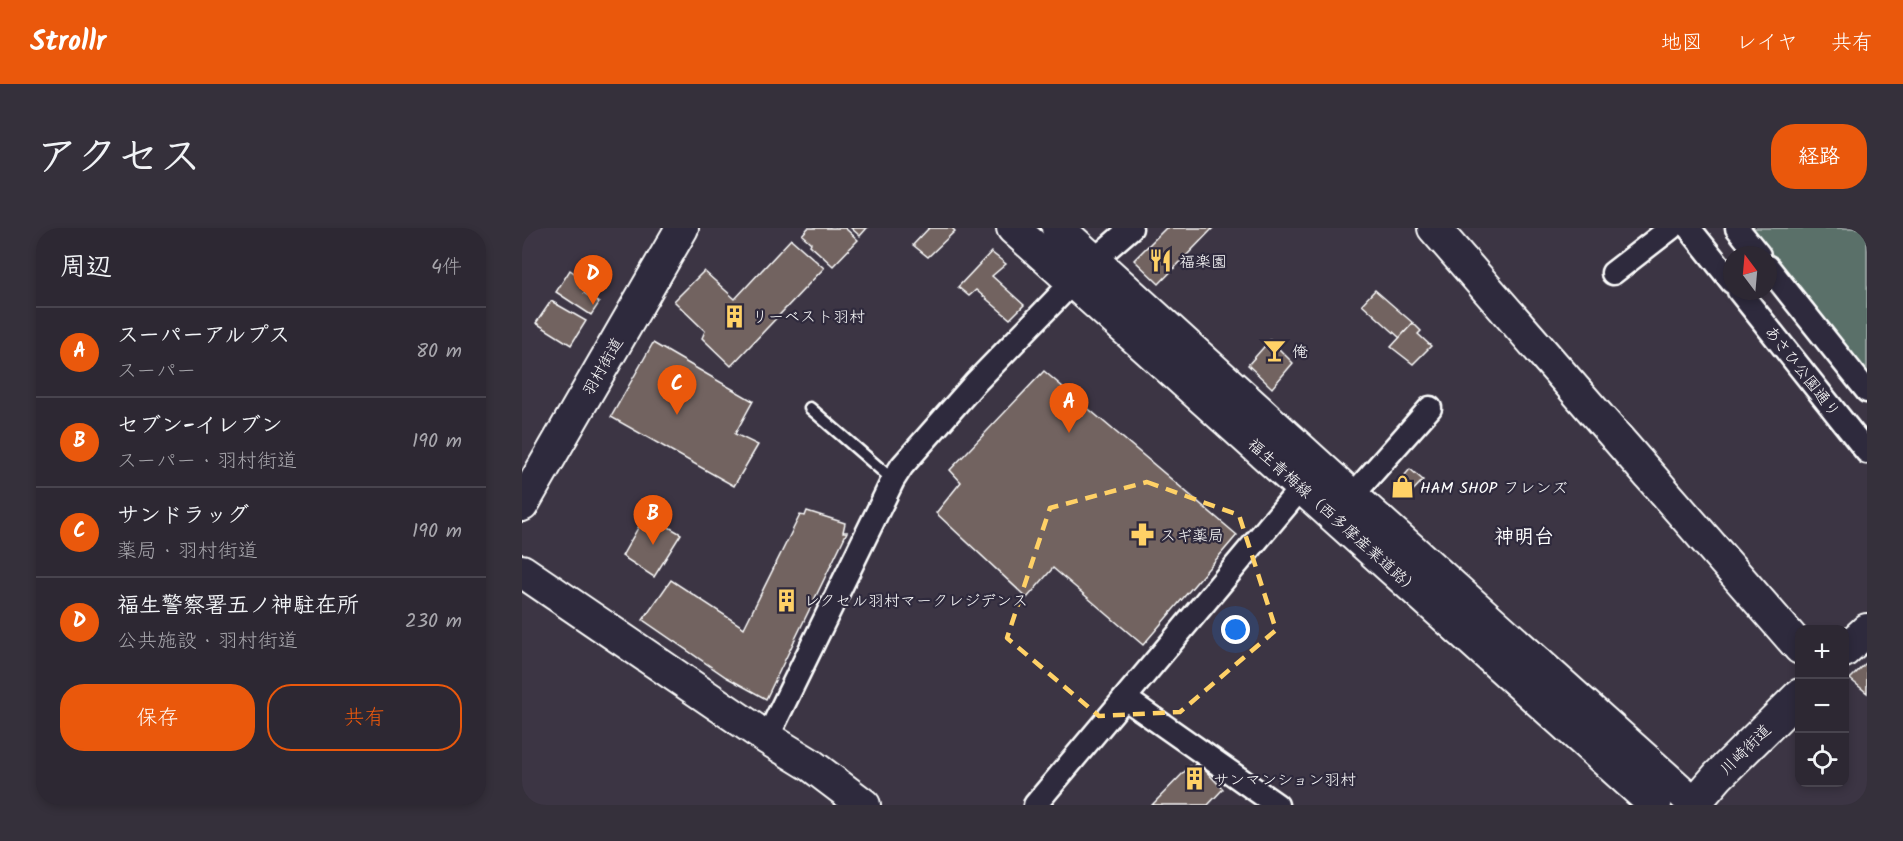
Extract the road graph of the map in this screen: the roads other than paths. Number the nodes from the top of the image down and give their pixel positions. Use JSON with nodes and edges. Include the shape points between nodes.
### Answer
{"nodes":[{"id":1,"x":682,"y":228,"type":"edge"},
{"id":2,"x":1013,"y":228,"type":"edge"},
{"id":3,"x":1058,"y":228,"type":"edge"},
{"id":4,"x":1131,"y":228,"type":"edge"},
{"id":5,"x":1434,"y":228,"type":"edge"},
{"id":6,"x":1737,"y":228,"type":"edge"},
{"id":7,"x":1688,"y":229,"type":"edge"},
{"id":8,"x":1752,"y":246,"type":"edge"},
{"id":9,"x":1084,"y":271,"type":"junction"},
{"id":10,"x":1723,"y":271,"type":"edge"},
{"id":11,"x":1613,"y":273,"type":"dead end"},
{"id":12,"x":1777,"y":278,"type":"edge"},
{"id":13,"x":1746,"y":300,"type":"edge"},
{"id":14,"x":1867,"y":391,"type":"edge"},
{"id":15,"x":810,"y":408,"type":"dead end"},
{"id":16,"x":1430,"y":408,"type":"dead end"},
{"id":17,"x":1867,"y":452,"type":"edge"},
{"id":18,"x":1310,"y":477,"type":"junction"},
{"id":19,"x":892,"y":480,"type":"junction"},
{"id":20,"x":1352,"y":496,"type":"junction"},
{"id":21,"x":522,"y":505,"type":"edge"},
{"id":22,"x":522,"y":572,"type":"edge"},
{"id":23,"x":1867,"y":630,"type":"edge"},
{"id":24,"x":1795,"y":642,"type":"edge"},
{"id":25,"x":1849,"y":647,"type":"edge"},
{"id":26,"x":1126,"y":699,"type":"junction"},
{"id":27,"x":1795,"y":700,"type":"edge"},
{"id":28,"x":767,"y":738,"type":"junction"},
{"id":29,"x":1694,"y":804,"type":"edge"},
{"id":30,"x":864,"y":805,"type":"edge"},
{"id":31,"x":1035,"y":805,"type":"edge"},
{"id":32,"x":1277,"y":805,"type":"edge"},
{"id":33,"x":1655,"y":805,"type":"edge"}],
"edges":[{"from":1,"to":21,"type":"main road","name":"羽村街道"},
{"from":2,"to":9,"type":"main road","name":"福生青梅線（西多摩産業道路）"},
{"from":3,"to":9,"type":"main road","name":"福生青梅線（西多摩産業道路）"},
{"from":4,"to":9,"type":"street"},
{"from":5,"to":24,"type":"main road"},
{"from":6,"to":8,"type":"street"},
{"from":7,"to":10,"type":"street"},
{"from":7,"to":11,"type":"street"},
{"from":9,"to":18,"type":"main road","name":"福生青梅線（西多摩産業道路）"},
{"from":9,"to":19,"type":"street","via":[[975,383]]},
{"from":12,"to":14,"type":"street"},
{"from":13,"to":17,"type":"street","name":"あさひ公園通り"},
{"from":15,"to":19,"type":"lane"},
{"from":16,"to":20,"type":"street"},
{"from":18,"to":20,"type":"main road","name":"福生青梅線（西多摩産業道路）"},
{"from":18,"to":26,"type":"street"},
{"from":18,"to":33,"type":"main road","name":"福生青梅線（西多摩産業道路）"},
{"from":19,"to":28,"type":"street"},
{"from":20,"to":29,"type":"main road","name":"福生青梅線（西多摩産業道路）"},
{"from":22,"to":28,"type":"main road"},
{"from":23,"to":25,"type":"main road"},
{"from":26,"to":31,"type":"street"},
{"from":26,"to":32,"type":"street"},
{"from":27,"to":29,"type":"main road","name":"川崎街道"},
{"from":28,"to":30,"type":"main road"}]}
